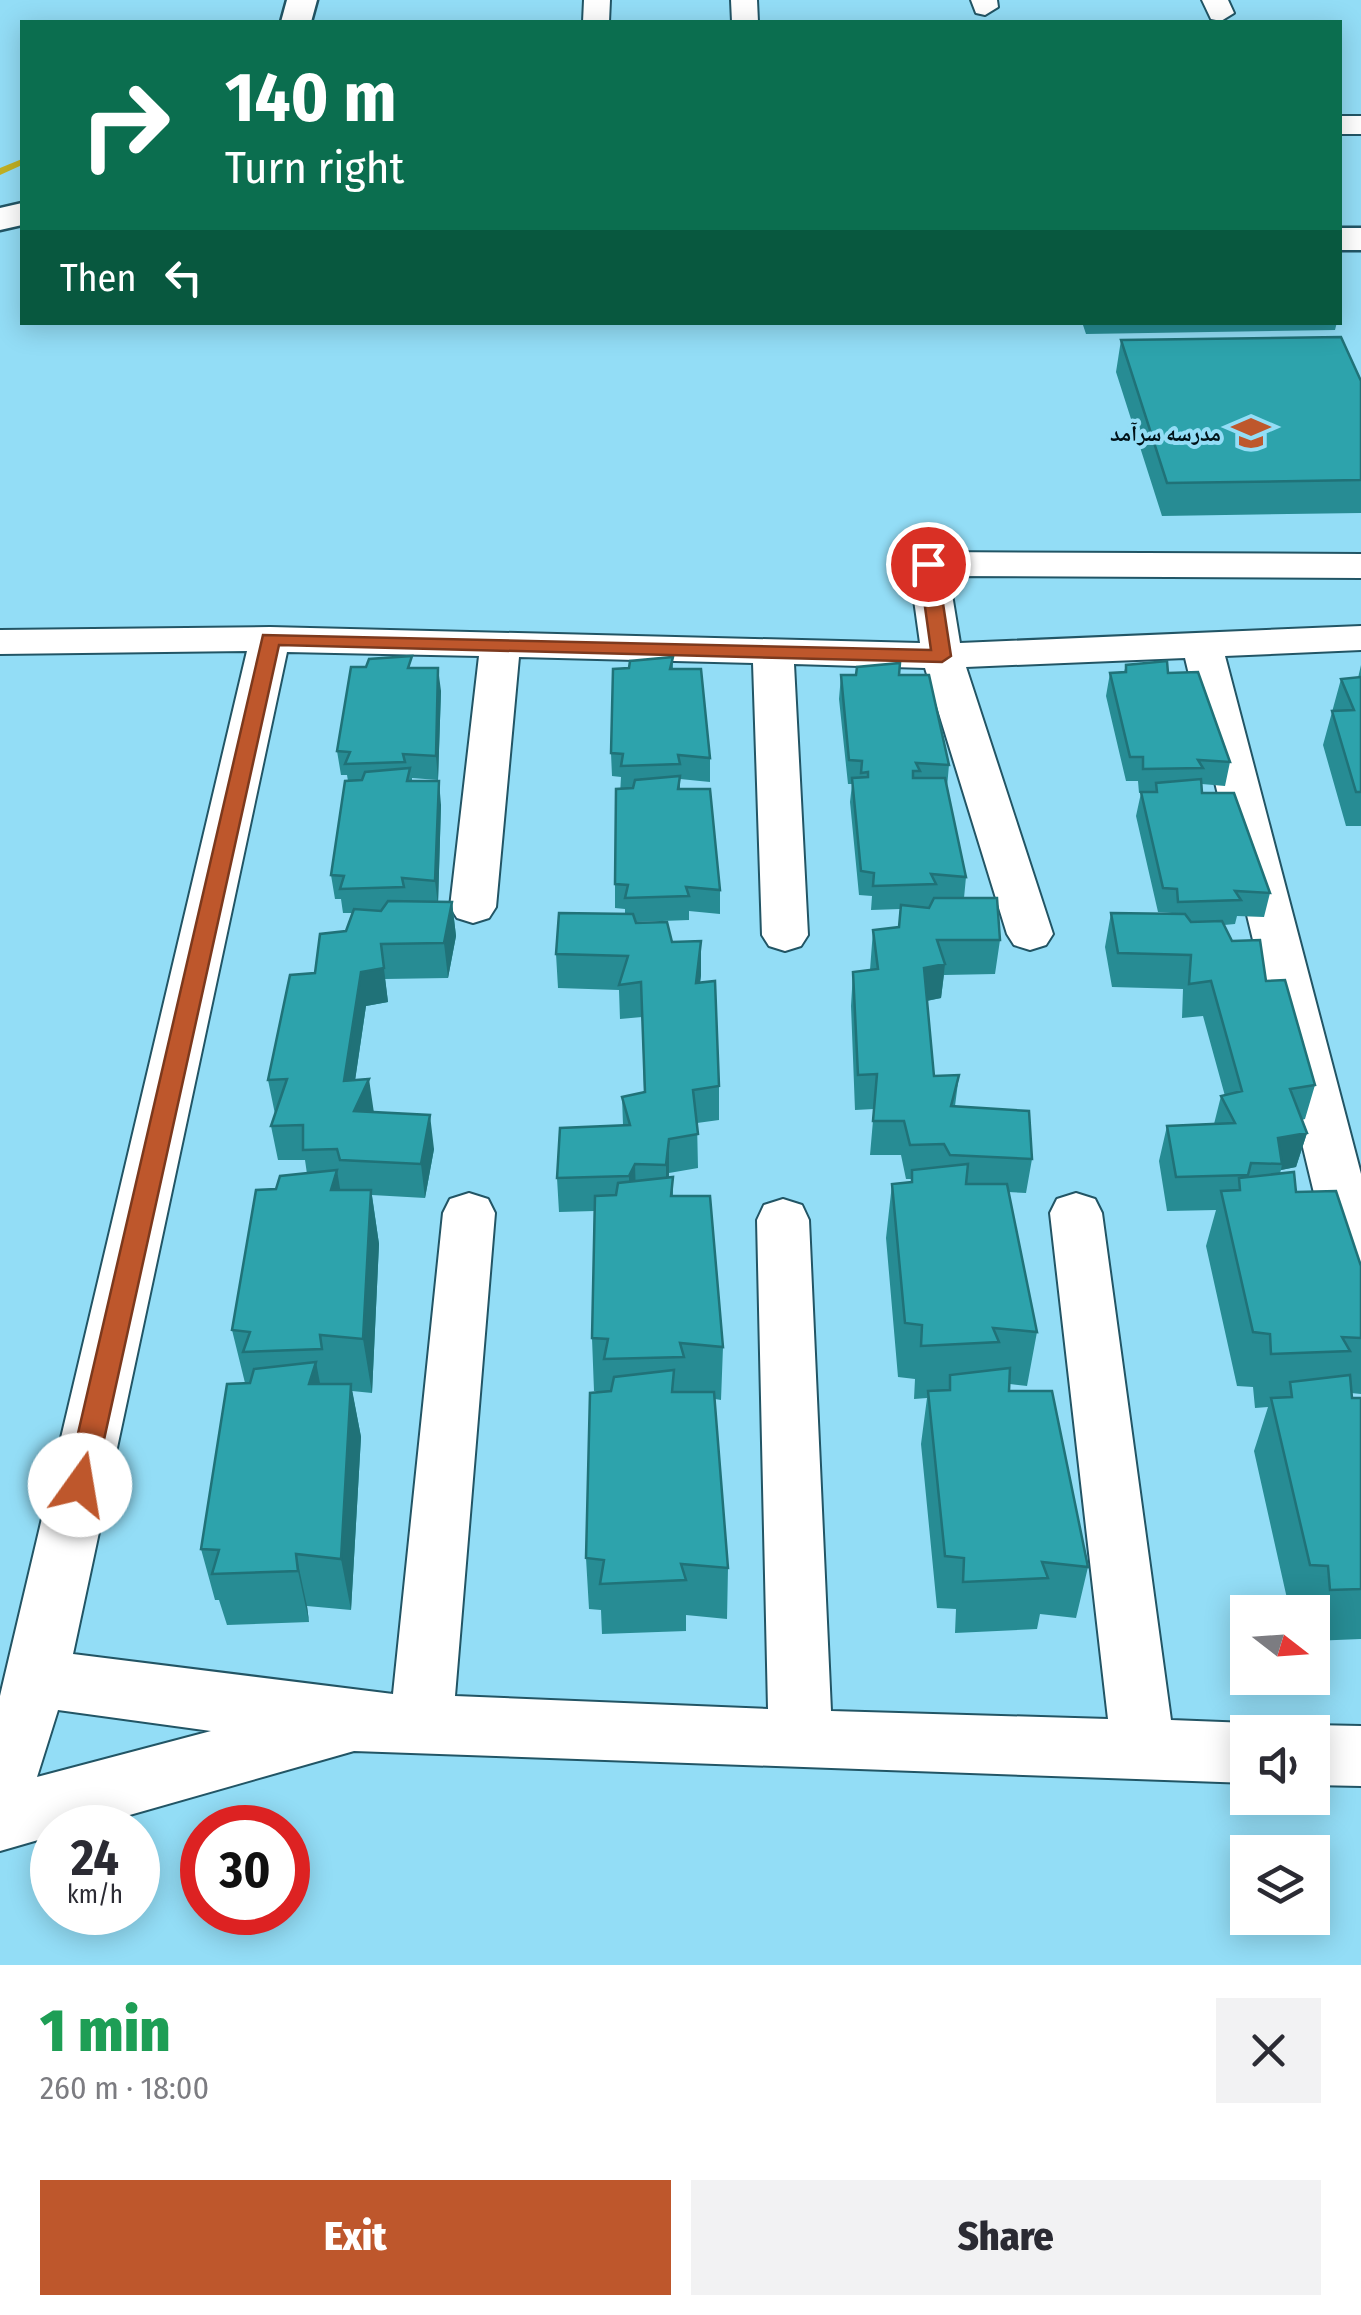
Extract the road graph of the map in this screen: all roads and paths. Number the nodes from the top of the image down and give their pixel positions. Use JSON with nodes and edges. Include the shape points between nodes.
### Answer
{"nodes":[{"id":1,"x":1361,"y":566,"type":"edge"},
{"id":2,"x":1361,"y":638,"type":"edge"},
{"id":3,"x":270,"y":639,"type":"junction"},
{"id":4,"x":500,"y":645,"type":"junction"},
{"id":5,"x":1202,"y":645,"type":"junction"},
{"id":6,"x":1,"y":646,"type":"edge"},
{"id":7,"x":773,"y":652,"type":"junction"},
{"id":8,"x":942,"y":656,"type":"junction"},
{"id":9,"x":473,"y":907,"type":"dead end"},
{"id":10,"x":785,"y":934,"type":"dead end"},
{"id":11,"x":1030,"y":934,"type":"dead end"},
{"id":12,"x":1076,"y":1212,"type":"dead end"},
{"id":13,"x":469,"y":1213,"type":"dead end"},
{"id":14,"x":783,"y":1220,"type":"dead end"},
{"id":15,"x":1361,"y":1276,"type":"edge"},
{"id":16,"x":37,"y":1678,"type":"junction"},
{"id":17,"x":358,"y":1722,"type":"junction"},
{"id":18,"x":421,"y":1724,"type":"junction"},
{"id":19,"x":801,"y":1740,"type":"junction"},
{"id":20,"x":1143,"y":1750,"type":"junction"},
{"id":21,"x":1230,"y":1752,"type":"edge"},
{"id":22,"x":1330,"y":1755,"type":"edge"},
{"id":23,"x":1361,"y":1756,"type":"edge"},
{"id":24,"x":0,"y":1793,"type":"edge"},
{"id":25,"x":0,"y":1819,"type":"edge"}],
"edges":[{"from":1,"to":8,"type":"street","via":[[928,564]]},
{"from":2,"to":5,"type":"street"},
{"from":3,"to":4,"type":"street"},
{"from":3,"to":6,"type":"street"},
{"from":3,"to":16,"type":"street"},
{"from":4,"to":7,"type":"street"},
{"from":4,"to":9,"type":"street"},
{"from":5,"to":8,"type":"street"},
{"from":5,"to":15,"type":"street"},
{"from":7,"to":8,"type":"street"},
{"from":7,"to":10,"type":"street"},
{"from":8,"to":11,"type":"street"},
{"from":12,"to":20,"type":"street"},
{"from":13,"to":18,"type":"street"},
{"from":14,"to":19,"type":"street"},
{"from":16,"to":17,"type":"street"},
{"from":16,"to":24,"type":"street"},
{"from":17,"to":18,"type":"street"},
{"from":17,"to":25,"type":"street"},
{"from":18,"to":19,"type":"street"},
{"from":19,"to":20,"type":"street"},
{"from":20,"to":21,"type":"street"},
{"from":22,"to":23,"type":"street"}]}
